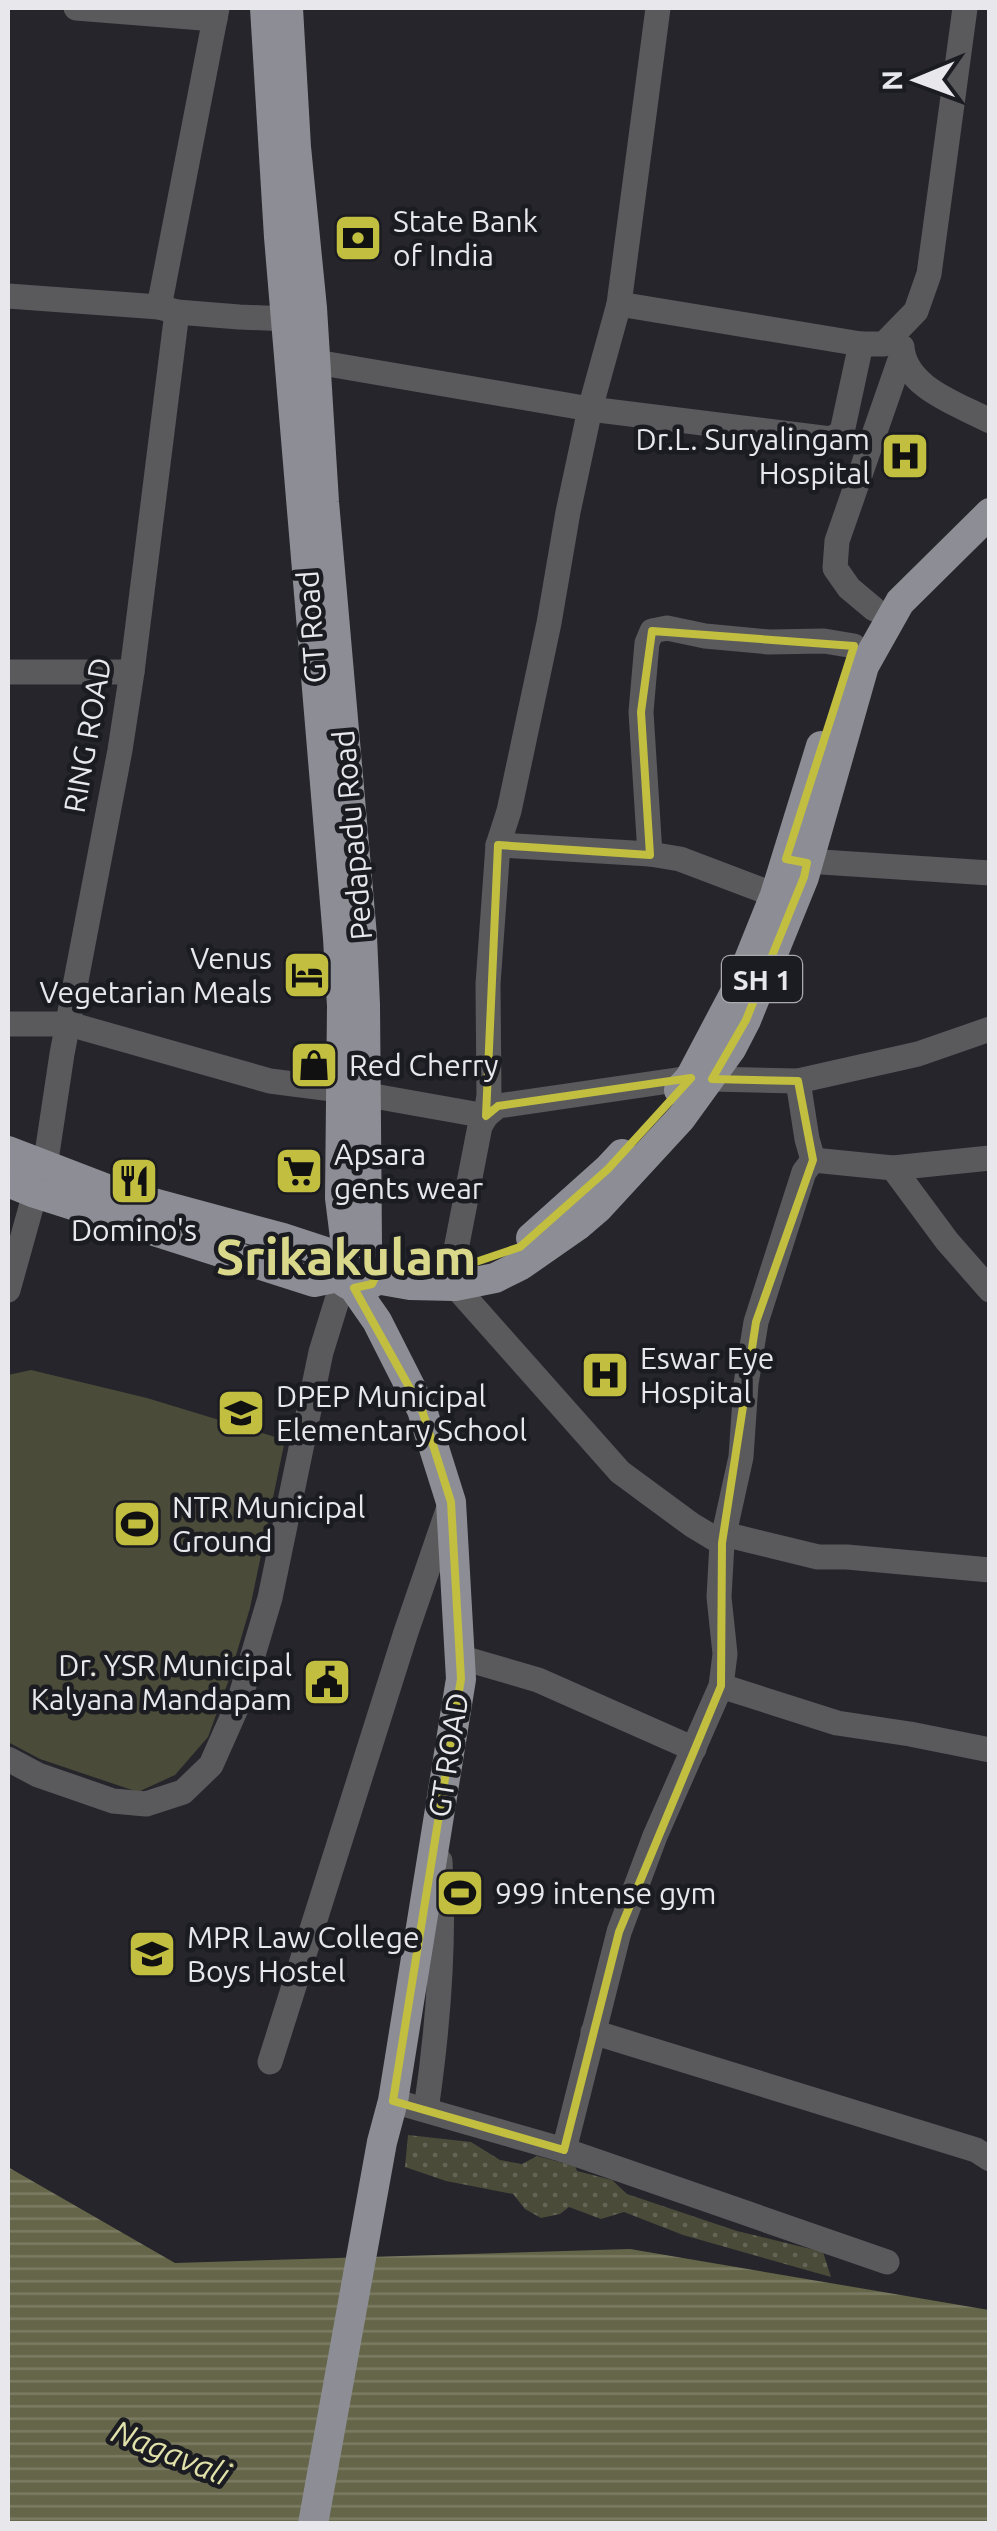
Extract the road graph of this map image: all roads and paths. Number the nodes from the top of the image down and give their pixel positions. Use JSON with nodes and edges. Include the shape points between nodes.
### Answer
{"nodes":[{"id":1,"x":76,"y":8,"type":"edge"},
{"id":2,"x":266,"y":8,"type":"edge"},
{"id":3,"x":288,"y":8,"type":"edge"},
{"id":4,"x":658,"y":8,"type":"edge"},
{"id":5,"x":966,"y":8,"type":"edge"},
{"id":6,"x":216,"y":14,"type":"edge"},
{"id":7,"x":990,"y":15,"type":"edge"},
{"id":8,"x":8,"y":296,"type":"edge"},
{"id":9,"x":618,"y":304,"type":"junction"},
{"id":10,"x":168,"y":310,"type":"junction"},
{"id":11,"x":300,"y":313,"type":"junction"},
{"id":12,"x":902,"y":326,"type":"junction"},
{"id":13,"x":860,"y":344,"type":"junction"},
{"id":14,"x":902,"y":354,"type":"junction"},
{"id":15,"x":316,"y":362,"type":"junction"},
{"id":16,"x":590,"y":408,"type":"junction"},
{"id":17,"x":990,"y":420,"type":"edge"},
{"id":18,"x":990,"y":488,"type":"edge"},
{"id":19,"x":990,"y":513,"type":"edge"},
{"id":20,"x":874,"y":608,"type":"junction"},
{"id":21,"x":854,"y":646,"type":"junction"},
{"id":22,"x":8,"y":672,"type":"edge"},
{"id":23,"x":132,"y":672,"type":"junction"},
{"id":24,"x":498,"y":844,"type":"junction"},
{"id":25,"x":650,"y":854,"type":"junction"},
{"id":26,"x":797,"y":861,"type":"junction"},
{"id":27,"x":990,"y":873,"type":"edge"},
{"id":28,"x":776,"y":895,"type":"junction"},
{"id":29,"x":8,"y":1024,"type":"edge"},
{"id":30,"x":69,"y":1024,"type":"junction"},
{"id":31,"x":990,"y":1029,"type":"edge"},
{"id":32,"x":701,"y":1079,"type":"junction"},
{"id":33,"x":798,"y":1081,"type":"junction"},
{"id":34,"x":353,"y":1093,"type":"junction"},
{"id":35,"x":486,"y":1116,"type":"junction"},
{"id":36,"x":8,"y":1151,"type":"edge"},
{"id":37,"x":990,"y":1158,"type":"edge"},
{"id":38,"x":813,"y":1160,"type":"junction"},
{"id":39,"x":893,"y":1168,"type":"junction"},
{"id":40,"x":29,"y":1180,"type":"edge"},
{"id":41,"x":357,"y":1269,"type":"junction"},
{"id":42,"x":454,"y":1278,"type":"junction"},
{"id":43,"x":8,"y":1290,"type":"edge"},
{"id":44,"x":990,"y":1290,"type":"edge"},
{"id":45,"x":451,"y":1502,"type":"junction"},
{"id":46,"x":722,"y":1538,"type":"junction"},
{"id":47,"x":990,"y":1570,"type":"edge"},
{"id":48,"x":460,"y":1657,"type":"junction"},
{"id":49,"x":721,"y":1686,"type":"junction"},
{"id":50,"x":694,"y":1749,"type":"junction"},
{"id":51,"x":990,"y":1750,"type":"edge"},
{"id":52,"x":8,"y":1759,"type":"edge"},
{"id":53,"x":437,"y":1826,"type":"junction"},
{"id":54,"x":593,"y":2032,"type":"junction"},
{"id":55,"x":270,"y":2062,"type":"dead end"},
{"id":56,"x":393,"y":2101,"type":"junction"},
{"id":57,"x":426,"y":2110,"type":"junction"},
{"id":58,"x":564,"y":2150,"type":"junction"},
{"id":59,"x":990,"y":2158,"type":"edge"},
{"id":60,"x":887,"y":2262,"type":"dead end"},
{"id":61,"x":313,"y":2524,"type":"edge"}],
"edges":[{"from":1,"to":6,"type":"street"},
{"from":2,"to":11,"type":"main road","name":"GT Road","via":[[279,237]]},
{"from":3,"to":11,"type":"main road","name":"Pedapadu Road"},
{"from":4,"to":9,"type":"street"},
{"from":5,"to":7,"type":"street"},
{"from":5,"to":12,"type":"street","via":[[929,274],[916,311]]},
{"from":6,"to":10,"type":"street","name":"RING ROAD"},
{"from":8,"to":10,"type":"street"},
{"from":9,"to":13,"type":"street"},
{"from":9,"to":16,"type":"street"},
{"from":10,"to":11,"type":"street","via":[[239,318]]},
{"from":10,"to":23,"type":"street","name":"RING ROAD"},
{"from":11,"to":15,"type":"main road","name":"Pedapadu Road"},
{"from":11,"to":34,"type":"main road","name":"GT Road","via":[[314,665]]},
{"from":12,"to":13,"type":"street","via":[[884,344]]},
{"from":12,"to":14,"type":"street"},
{"from":13,"to":16,"type":"street","via":[[842,432],[830,439]]},
{"from":14,"to":17,"type":"street","via":[[912,375],[934,392]]},
{"from":14,"to":20,"type":"street","via":[[837,541],[834,568]]},
{"from":15,"to":16,"type":"street"},
{"from":15,"to":34,"type":"main road","name":"Pedapadu Road","via":[[362,936]]},
{"from":16,"to":24,"type":"street"},
{"from":18,"to":20,"type":"main road","number":"SH 1"},
{"from":19,"to":26,"type":"main road","number":"SH 1","via":[[900,602],[864,666],[819,828]]},
{"from":20,"to":21,"type":"main road","number":"SH 1"},
{"from":21,"to":25,"type":"street","via":[[652,630],[641,712]]},
{"from":21,"to":26,"type":"main road","number":"SH 1"},
{"from":22,"to":23,"type":"street"},
{"from":23,"to":30,"type":"street","name":"RING ROAD"},
{"from":24,"to":25,"type":"street"},
{"from":24,"to":35,"type":"street"},
{"from":25,"to":28,"type":"street"},
{"from":26,"to":27,"type":"street"},
{"from":26,"to":28,"type":"main road","number":"SH 1"},
{"from":26,"to":32,"type":"main road","number":"SH 1","via":[[804,877],[746,1020],[731,1049]]},
{"from":28,"to":32,"type":"main road","number":"SH 1"},
{"from":29,"to":30,"type":"street"},
{"from":30,"to":34,"type":"street","via":[[270,1081]]},
{"from":30,"to":40,"type":"street","name":"RING ROAD"},
{"from":31,"to":33,"type":"street","via":[[918,1054]]},
{"from":32,"to":33,"type":"street"},
{"from":32,"to":35,"type":"street","via":[[498,1106]]},
{"from":32,"to":42,"type":"main road","number":"SH 1","via":[[682,1118],[577,1226],[495,1278]]},
{"from":33,"to":38,"type":"street"},
{"from":34,"to":35,"type":"street"},
{"from":34,"to":41,"type":"main road","name":"Pedapadu Road"},
{"from":35,"to":42,"type":"street"},
{"from":36,"to":40,"type":"main road","number":"SH 1"},
{"from":37,"to":39,"type":"street"},
{"from":38,"to":39,"type":"street"},
{"from":38,"to":46,"type":"street","via":[[756,1322],[741,1457]]},
{"from":39,"to":44,"type":"street"},
{"from":40,"to":41,"type":"main road","number":"SH 1","via":[[314,1282]]},
{"from":40,"to":43,"type":"street","name":"RING ROAD"},
{"from":41,"to":42,"type":"main road","number":"SH 1","via":[[410,1284]]},
{"from":41,"to":45,"type":"main road","name":"GT ROAD","via":[[422,1410]]},
{"from":41,"to":52,"type":"street","via":[[320,1352],[270,1598],[239,1702],[211,1765],[183,1792],[146,1804],[113,1801]]},
{"from":42,"to":46,"type":"street","via":[[620,1472],[692,1525]]},
{"from":45,"to":48,"type":"main road","name":"GT ROAD"},
{"from":45,"to":55,"type":"street"},
{"from":46,"to":47,"type":"street","via":[[818,1557]]},
{"from":46,"to":49,"type":"street"},
{"from":48,"to":50,"type":"street","via":[[538,1680]]},
{"from":48,"to":53,"type":"main road","name":"GT ROAD"},
{"from":49,"to":50,"type":"street"},
{"from":49,"to":51,"type":"street","via":[[838,1723]]},
{"from":50,"to":54,"type":"street","via":[[619,1932]]},
{"from":53,"to":56,"type":"main road","name":"GT ROAD"},
{"from":53,"to":57,"type":"street","via":[[442,1948]]},
{"from":54,"to":58,"type":"street"},
{"from":54,"to":59,"type":"street"},
{"from":56,"to":57,"type":"street"},
{"from":56,"to":61,"type":"main road","name":"GT ROAD"},
{"from":57,"to":58,"type":"street"},
{"from":58,"to":60,"type":"street"}]}
